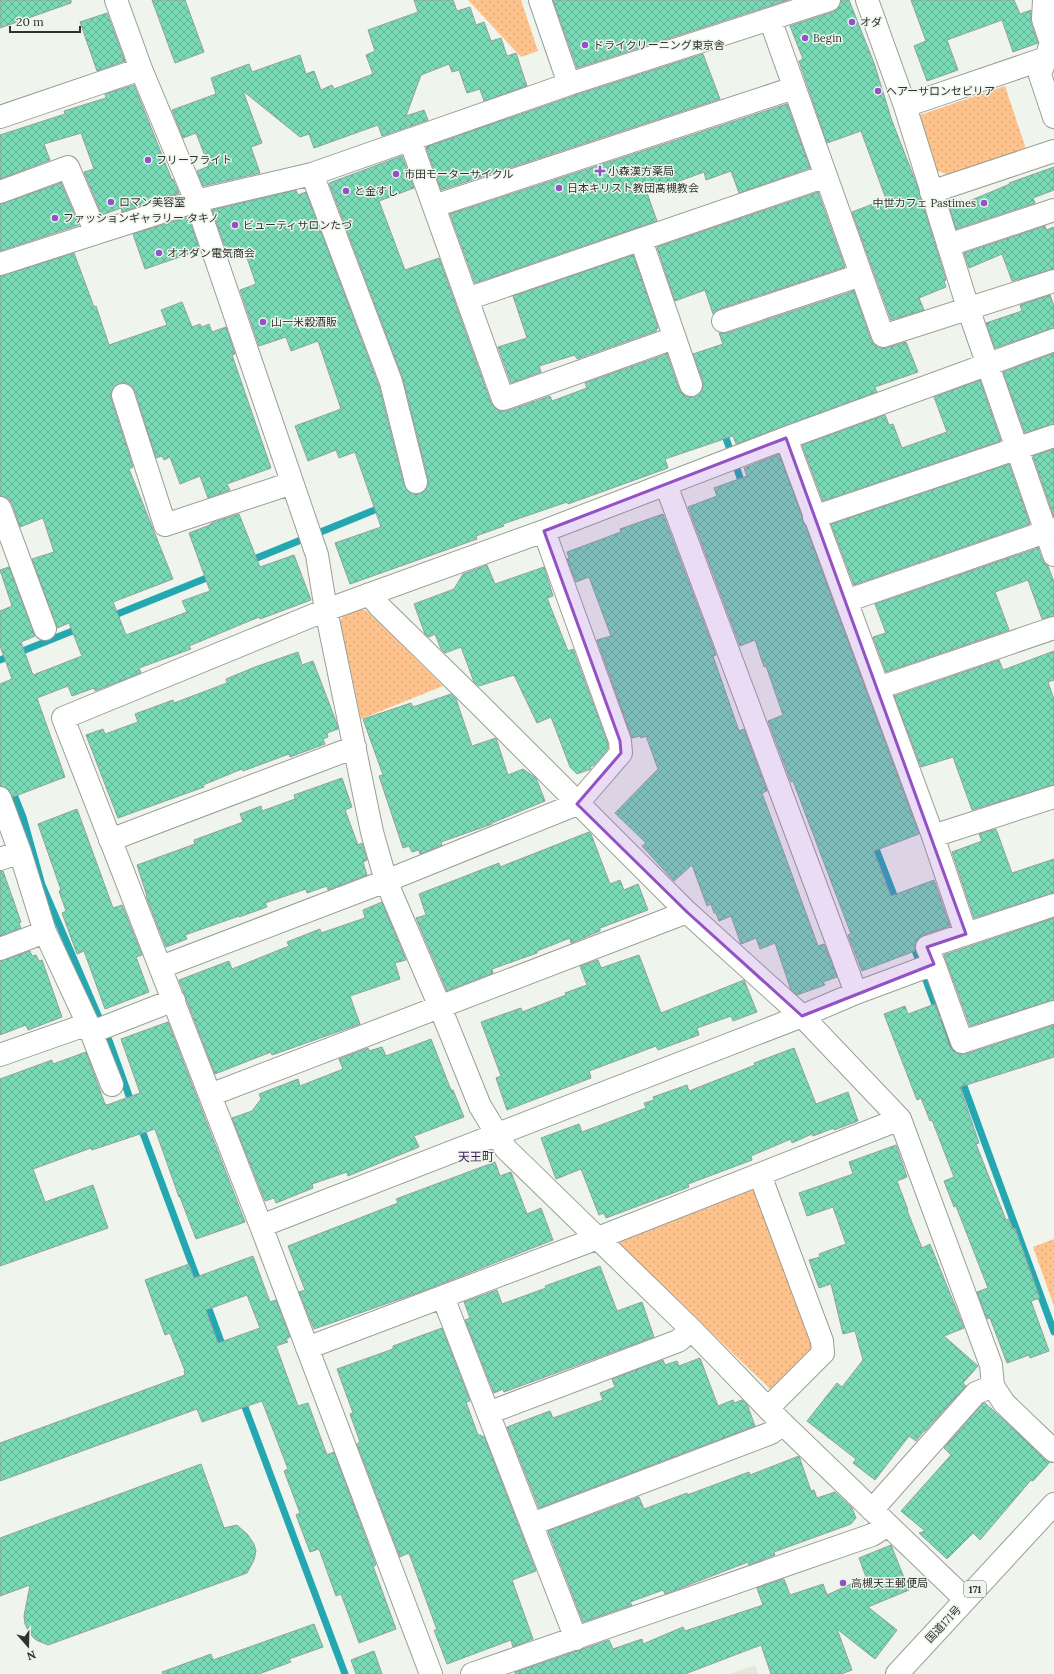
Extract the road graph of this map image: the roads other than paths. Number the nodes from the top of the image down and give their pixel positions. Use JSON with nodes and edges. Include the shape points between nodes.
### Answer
{"nodes":[{"id":1,"x":116,"y":0,"type":"edge"},
{"id":2,"x":540,"y":0,"type":"edge"},
{"id":3,"x":829,"y":0,"type":"edge"},
{"id":4,"x":867,"y":0,"type":"edge"},
{"id":5,"x":1044,"y":0,"type":"edge"},
{"id":6,"x":770,"y":19,"type":"junction"},
{"id":7,"x":1046,"y":58,"type":"junction"},
{"id":8,"x":141,"y":68,"type":"junction"},
{"id":9,"x":569,"y":84,"type":"junction"},
{"id":10,"x":794,"y":88,"type":"junction"},
{"id":11,"x":905,"y":106,"type":"junction"},
{"id":12,"x":0,"y":117,"type":"edge"},
{"id":13,"x":1054,"y":117,"type":"edge"},
{"id":14,"x":410,"y":140,"type":"junction"},
{"id":15,"x":1054,"y":151,"type":"edge"},
{"id":16,"x":312,"y":174,"type":"junction"},
{"id":17,"x":826,"y":176,"type":"junction"},
{"id":18,"x":0,"y":192,"type":"edge"},
{"id":19,"x":931,"y":192,"type":"junction"},
{"id":20,"x":196,"y":201,"type":"junction"},
{"id":21,"x":434,"y":206,"type":"junction"},
{"id":22,"x":1054,"y":210,"type":"edge"},
{"id":23,"x":96,"y":233,"type":"junction"},
{"id":24,"x":641,"y":240,"type":"junction"},
{"id":25,"x":948,"y":245,"type":"junction"},
{"id":26,"x":0,"y":264,"type":"edge"},
{"id":27,"x":861,"y":275,"type":"junction"},
{"id":28,"x":1054,"y":281,"type":"edge"},
{"id":29,"x":468,"y":299,"type":"junction"},
{"id":30,"x":968,"y":308,"type":"junction"},
{"id":31,"x":722,"y":321,"type":"dead end"},
{"id":32,"x":674,"y":338,"type":"junction"},
{"id":33,"x":1054,"y":340,"type":"edge"},
{"id":34,"x":988,"y":363,"type":"junction"},
{"id":35,"x":691,"y":385,"type":"dead end"},
{"id":36,"x":123,"y":395,"type":"dead end"},
{"id":37,"x":1054,"y":436,"type":"edge"},
{"id":38,"x":786,"y":438,"type":"junction"},
{"id":39,"x":1017,"y":448,"type":"junction"},
{"id":40,"x":416,"y":482,"type":"dead end"},
{"id":41,"x":292,"y":483,"type":"junction"},
{"id":42,"x":666,"y":485,"type":"junction"},
{"id":43,"x":0,"y":508,"type":"edge"},
{"id":44,"x":814,"y":516,"type":"junction"},
{"id":45,"x":544,"y":531,"type":"junction"},
{"id":46,"x":1050,"y":531,"type":"edge"},
{"id":47,"x":1054,"y":556,"type":"edge"},
{"id":48,"x":369,"y":594,"type":"junction"},
{"id":49,"x":846,"y":601,"type":"junction"},
{"id":50,"x":326,"y":610,"type":"junction"},
{"id":51,"x":1054,"y":628,"type":"edge"},
{"id":52,"x":45,"y":629,"type":"dead end"},
{"id":53,"x":878,"y":688,"type":"junction"},
{"id":54,"x":355,"y":747,"type":"junction"},
{"id":55,"x":1054,"y":797,"type":"edge"},
{"id":56,"x":0,"y":798,"type":"edge"},
{"id":57,"x":578,"y":804,"type":"junction"},
{"id":58,"x":933,"y":836,"type":"junction"},
{"id":59,"x":110,"y":840,"type":"junction"},
{"id":60,"x":10,"y":855,"type":"edge"},
{"id":61,"x":386,"y":881,"type":"junction"},
{"id":62,"x":1054,"y":905,"type":"edge"},
{"id":63,"x":687,"y":912,"type":"junction"},
{"id":64,"x":45,"y":932,"type":"junction"},
{"id":65,"x":966,"y":934,"type":"junction"},
{"id":66,"x":0,"y":948,"type":"edge"},
{"id":67,"x":934,"y":964,"type":"junction"},
{"id":68,"x":161,"y":967,"type":"junction"},
{"id":69,"x":856,"y":993,"type":"junction"},
{"id":70,"x":174,"y":1000,"type":"junction"},
{"id":71,"x":440,"y":1007,"type":"junction"},
{"id":72,"x":1054,"y":1012,"type":"edge"},
{"id":73,"x":802,"y":1016,"type":"junction"},
{"id":74,"x":90,"y":1028,"type":"junction"},
{"id":75,"x":0,"y":1055,"type":"edge"},
{"id":76,"x":112,"y":1085,"type":"dead end"},
{"id":77,"x":210,"y":1095,"type":"junction"},
{"id":78,"x":900,"y":1119,"type":"junction"},
{"id":79,"x":496,"y":1133,"type":"junction"},
{"id":80,"x":760,"y":1175,"type":"junction"},
{"id":81,"x":261,"y":1226,"type":"junction"},
{"id":82,"x":598,"y":1238,"type":"junction"},
{"id":83,"x":443,"y":1297,"type":"junction"},
{"id":84,"x":692,"y":1330,"type":"junction"},
{"id":85,"x":307,"y":1348,"type":"junction"},
{"id":86,"x":993,"y":1386,"type":"junction"},
{"id":87,"x":768,"y":1408,"type":"junction"},
{"id":88,"x":488,"y":1412,"type":"junction"},
{"id":89,"x":783,"y":1424,"type":"junction"},
{"id":90,"x":1054,"y":1451,"type":"edge"},
{"id":91,"x":1054,"y":1504,"type":"edge"},
{"id":92,"x":872,"y":1510,"type":"junction"},
{"id":93,"x":532,"y":1524,"type":"junction"},
{"id":94,"x":888,"y":1525,"type":"junction"},
{"id":95,"x":965,"y":1599,"type":"junction"},
{"id":96,"x":576,"y":1639,"type":"junction"},
{"id":97,"x":431,"y":1674,"type":"edge"},
{"id":98,"x":472,"y":1674,"type":"edge"},
{"id":99,"x":897,"y":1674,"type":"edge"}],
"edges":[{"from":1,"to":8,"type":"main road"},
{"from":2,"to":9,"type":"main road"},
{"from":3,"to":6,"type":"main road"},
{"from":4,"to":11,"type":"main road"},
{"from":5,"to":7,"type":"main road","via":[[1043,19],[1051,43]]},
{"from":6,"to":9,"type":"main road"},
{"from":6,"to":10,"type":"main road"},
{"from":7,"to":11,"type":"main road"},
{"from":7,"to":13,"type":"main road","via":[[1040,75]]},
{"from":8,"to":12,"type":"main road"},
{"from":8,"to":20,"type":"main road"},
{"from":9,"to":14,"type":"main road"},
{"from":10,"to":17,"type":"main road"},
{"from":10,"to":21,"type":"main road"},
{"from":11,"to":19,"type":"main road"},
{"from":14,"to":16,"type":"main road"},
{"from":14,"to":21,"type":"main road"},
{"from":15,"to":19,"type":"main road"},
{"from":16,"to":20,"type":"main road"},
{"from":16,"to":40,"type":"main road","via":[[391,382]]},
{"from":17,"to":24,"type":"main road"},
{"from":17,"to":27,"type":"main road"},
{"from":18,"to":23,"type":"main road","via":[[68,167]]},
{"from":19,"to":25,"type":"main road"},
{"from":20,"to":23,"type":"main road"},
{"from":20,"to":41,"type":"main road"},
{"from":21,"to":29,"type":"main road"},
{"from":22,"to":25,"type":"main road"},
{"from":23,"to":26,"type":"main road"},
{"from":24,"to":29,"type":"main road"},
{"from":24,"to":32,"type":"main road"},
{"from":25,"to":30,"type":"main road"},
{"from":27,"to":30,"type":"main road","via":[[883,336]]},
{"from":27,"to":31,"type":"main road"},
{"from":28,"to":30,"type":"main road"},
{"from":29,"to":32,"type":"main road","via":[[503,399]]},
{"from":30,"to":34,"type":"main road"},
{"from":32,"to":35,"type":"main road"},
{"from":33,"to":34,"type":"main road"},
{"from":34,"to":38,"type":"main road"},
{"from":34,"to":39,"type":"main road"},
{"from":36,"to":41,"type":"main road","via":[[165,525]]},
{"from":37,"to":39,"type":"main road"},
{"from":38,"to":42,"type":"main road"},
{"from":38,"to":44,"type":"main road"},
{"from":39,"to":44,"type":"main road"},
{"from":39,"to":46,"type":"main road"},
{"from":41,"to":50,"type":"main road","via":[[317,555]]},
{"from":42,"to":45,"type":"main road"},
{"from":42,"to":69,"type":"main road"},
{"from":43,"to":52,"type":"main road"},
{"from":44,"to":49,"type":"main road"},
{"from":45,"to":48,"type":"main road"},
{"from":45,"to":57,"type":"main road","via":[[620,741],[621,753]]},
{"from":46,"to":47,"type":"main road"},
{"from":46,"to":49,"type":"main road"},
{"from":48,"to":50,"type":"main road"},
{"from":48,"to":57,"type":"main road","via":[[380,608]]},
{"from":49,"to":53,"type":"main road"},
{"from":50,"to":54,"type":"main road"},
{"from":50,"to":59,"type":"main road","via":[[63,718]]},
{"from":51,"to":53,"type":"main road"},
{"from":53,"to":58,"type":"main road"},
{"from":54,"to":59,"type":"main road"},
{"from":54,"to":61,"type":"main road","via":[[372,832]]},
{"from":55,"to":58,"type":"main road"},
{"from":56,"to":60,"type":"main road"},
{"from":57,"to":61,"type":"main road"},
{"from":57,"to":63,"type":"main road"},
{"from":58,"to":65,"type":"main road"},
{"from":59,"to":68,"type":"main road"},
{"from":60,"to":64,"type":"main road"},
{"from":61,"to":68,"type":"main road"},
{"from":61,"to":71,"type":"main road"},
{"from":62,"to":65,"type":"main road"},
{"from":63,"to":71,"type":"main road"},
{"from":63,"to":73,"type":"main road"},
{"from":64,"to":66,"type":"main road"},
{"from":64,"to":74,"type":"main road"},
{"from":65,"to":67,"type":"main road","via":[[927,947]]},
{"from":67,"to":69,"type":"main road"},
{"from":67,"to":72,"type":"main road","via":[[962,1042]]},
{"from":68,"to":70,"type":"main road"},
{"from":69,"to":73,"type":"main road"},
{"from":70,"to":74,"type":"main road"},
{"from":70,"to":77,"type":"main road"},
{"from":71,"to":77,"type":"main road"},
{"from":71,"to":79,"type":"main road","via":[[480,1106]]},
{"from":73,"to":78,"type":"main road"},
{"from":73,"to":79,"type":"main road"},
{"from":74,"to":75,"type":"main road"},
{"from":74,"to":76,"type":"main road"},
{"from":77,"to":81,"type":"main road"},
{"from":78,"to":80,"type":"main road"},
{"from":78,"to":86,"type":"main road","via":[[991,1365]]},
{"from":79,"to":81,"type":"main road"},
{"from":79,"to":82,"type":"main road","via":[[506,1148]]},
{"from":80,"to":82,"type":"main road"},
{"from":80,"to":87,"type":"main road","via":[[822,1341],[823,1352]]},
{"from":81,"to":85,"type":"main road"},
{"from":82,"to":83,"type":"main road"},
{"from":82,"to":84,"type":"main road"},
{"from":83,"to":85,"type":"main road"},
{"from":83,"to":88,"type":"main road"},
{"from":84,"to":87,"type":"main road"},
{"from":84,"to":88,"type":"main road","via":[[678,1341]]},
{"from":85,"to":97,"type":"main road"},
{"from":86,"to":90,"type":"main road","via":[[1004,1403]]},
{"from":86,"to":92,"type":"main road","via":[[976,1393]]},
{"from":87,"to":89,"type":"main road"},
{"from":88,"to":93,"type":"main road"},
{"from":89,"to":92,"type":"main road"},
{"from":89,"to":93,"type":"main road","via":[[771,1434]]},
{"from":91,"to":95,"type":"main road","name":"国道171号","number":"171"},
{"from":92,"to":94,"type":"main road"},
{"from":93,"to":96,"type":"main road"},
{"from":94,"to":95,"type":"main road"},
{"from":94,"to":96,"type":"main road","via":[[872,1535]]},
{"from":95,"to":99,"type":"main road","name":"国道171号","number":"171"},
{"from":96,"to":98,"type":"main road"}]}
